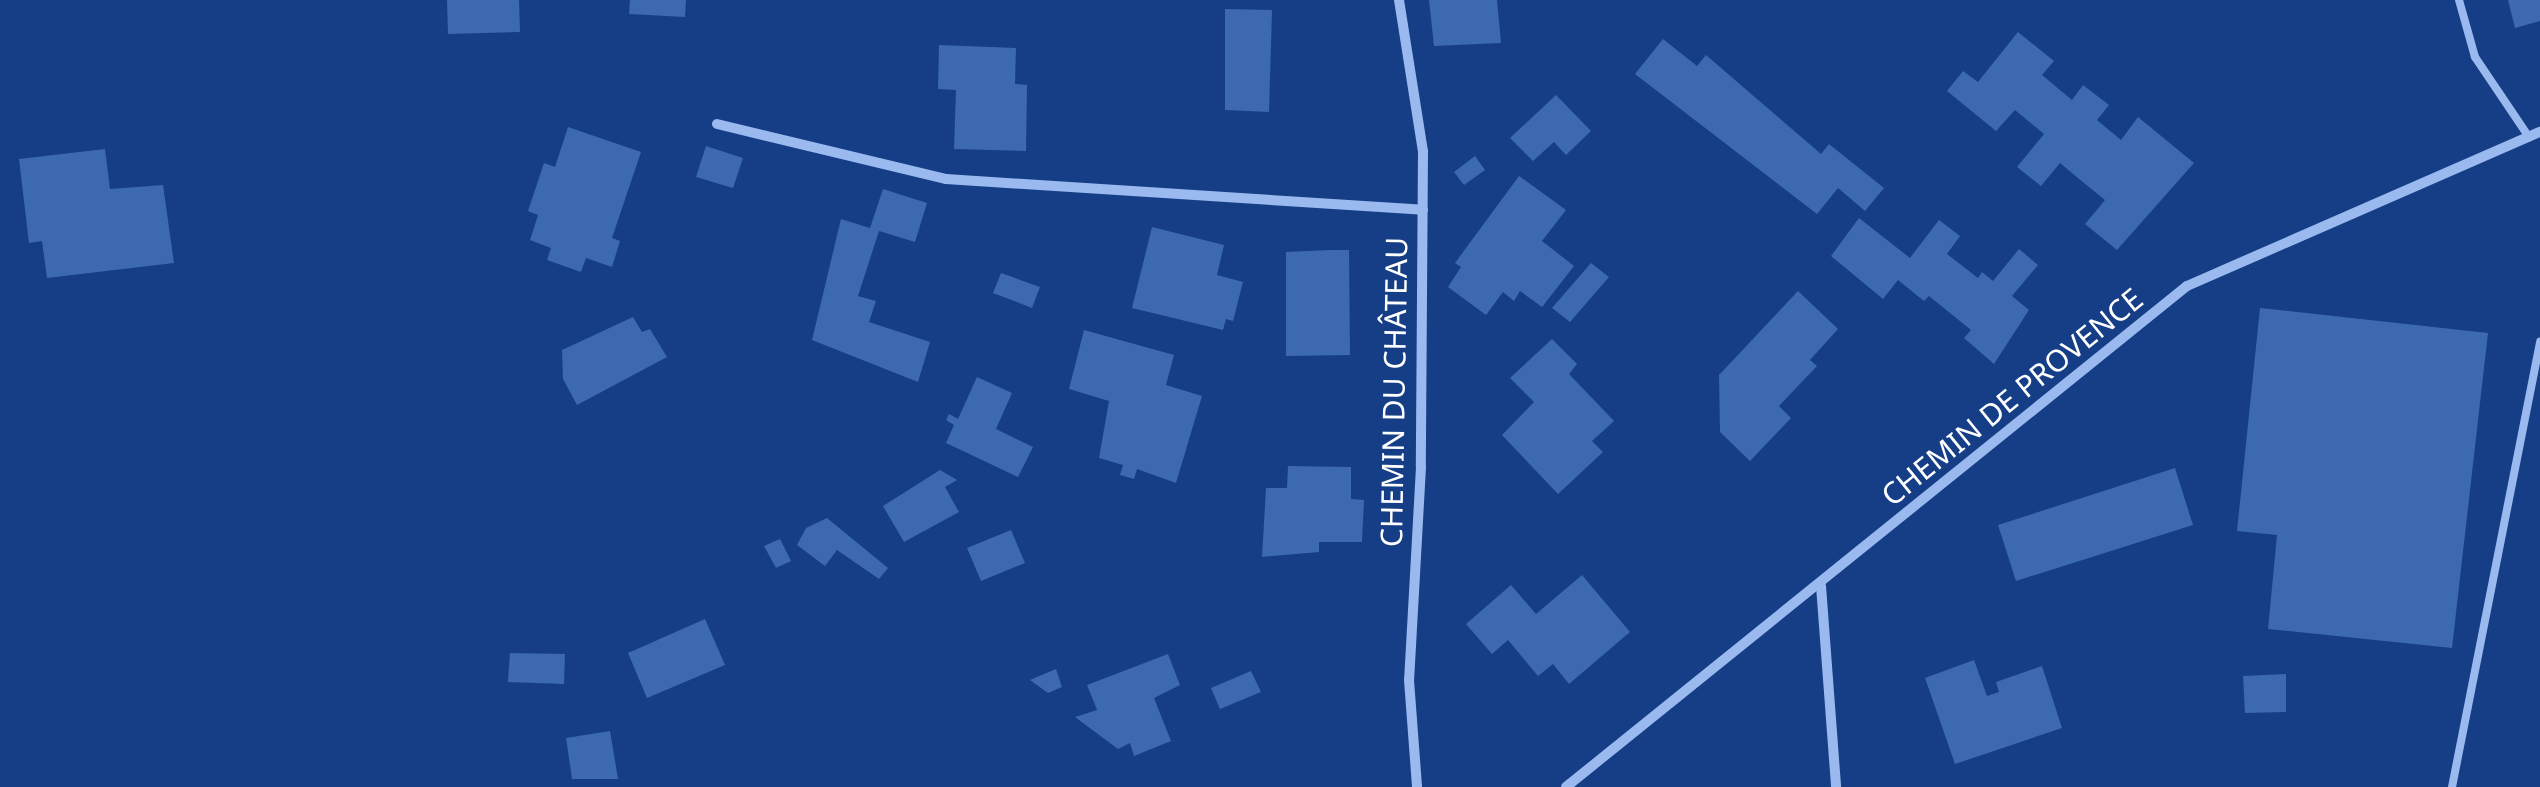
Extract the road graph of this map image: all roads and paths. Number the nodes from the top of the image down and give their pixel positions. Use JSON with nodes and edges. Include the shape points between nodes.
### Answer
{"nodes":[{"id":1,"x":1399,"y":0,"type":"edge"},
{"id":2,"x":2459,"y":0,"type":"edge"},
{"id":3,"x":717,"y":124,"type":"dead end"},
{"id":4,"x":2535,"y":135,"type":"edge"},
{"id":5,"x":1422,"y":210,"type":"junction"},
{"id":6,"x":2540,"y":342,"type":"edge"},
{"id":7,"x":1821,"y":586,"type":"junction"},
{"id":8,"x":1418,"y":787,"type":"edge"},
{"id":9,"x":1566,"y":787,"type":"edge"},
{"id":10,"x":1836,"y":787,"type":"edge"},
{"id":11,"x":2452,"y":787,"type":"edge"}],
"edges":[{"from":1,"to":5,"type":"street","name":"CHEMIN DU CHÂTEAU","via":[[1423,150]]},
{"from":2,"to":4,"type":"lane","via":[[2474,56]]},
{"from":3,"to":5,"type":"street","via":[[946,178]]},
{"from":4,"to":7,"type":"street","name":"CHEMIN DE PROVENCE","via":[[2187,286]]},
{"from":5,"to":8,"type":"street","name":"CHEMIN DU CHÂTEAU","via":[[1410,680]]},
{"from":6,"to":11,"type":"lane"},
{"from":7,"to":9,"type":"street","name":"CHEMIN DE PROVENCE"},
{"from":7,"to":10,"type":"street"}]}
